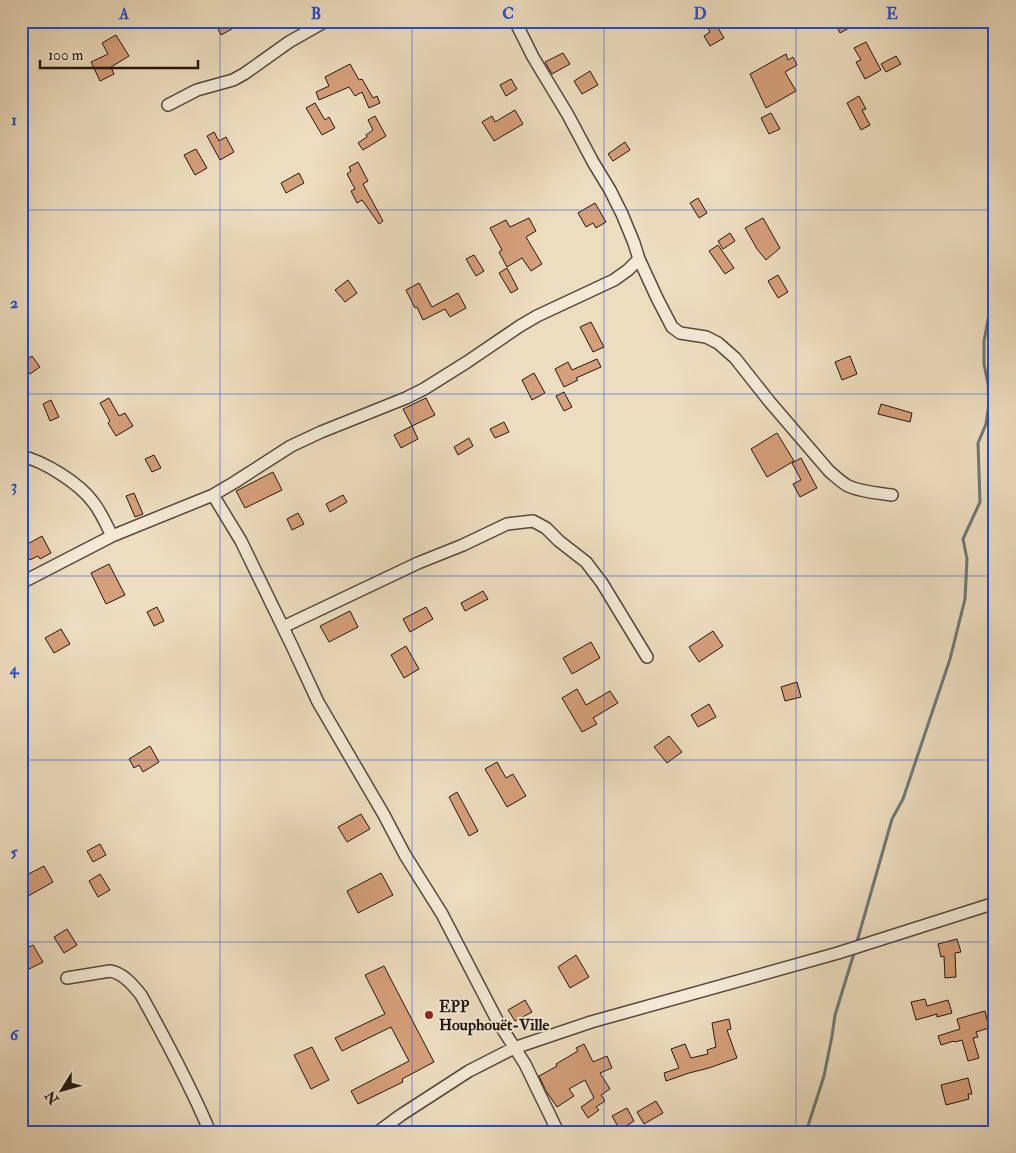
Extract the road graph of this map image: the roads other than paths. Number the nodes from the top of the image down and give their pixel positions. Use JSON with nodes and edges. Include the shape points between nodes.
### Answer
{"nodes":[{"id":1,"x":326,"y":21,"type":"edge"},
{"id":2,"x":515,"y":21,"type":"edge"},
{"id":3,"x":168,"y":105,"type":"dead end"},
{"id":4,"x":639,"y":259,"type":"junction"},
{"id":5,"x":21,"y":456,"type":"edge"},
{"id":6,"x":213,"y":495,"type":"junction"},
{"id":7,"x":892,"y":495,"type":"dead end"},
{"id":8,"x":112,"y":536,"type":"junction"},
{"id":9,"x":21,"y":583,"type":"edge"},
{"id":10,"x":283,"y":627,"type":"junction"},
{"id":11,"x":648,"y":657,"type":"dead end"},
{"id":12,"x":995,"y":903,"type":"edge"},
{"id":13,"x":67,"y":978,"type":"dead end"},
{"id":14,"x":514,"y":1048,"type":"junction"},
{"id":15,"x":210,"y":1132,"type":"edge"},
{"id":16,"x":378,"y":1132,"type":"edge"},
{"id":17,"x":558,"y":1132,"type":"edge"}],
"edges":[{"from":1,"to":3,"type":"street","via":[[233,80],[197,90]]},
{"from":2,"to":4,"type":"street","via":[[610,190]]},
{"from":4,"to":6,"type":"street","via":[[614,280],[537,316],[424,389],[291,446]]},
{"from":4,"to":7,"type":"street","via":[[672,327],[680,332],[706,337],[735,358],[836,478],[858,489]]},
{"from":5,"to":8,"type":"street","via":[[47,466],[76,484],[92,500]]},
{"from":6,"to":8,"type":"street"},
{"from":6,"to":10,"type":"street","via":[[241,541]]},
{"from":8,"to":9,"type":"street"},
{"from":10,"to":11,"type":"street","via":[[507,524],[533,521],[586,562]]},
{"from":10,"to":14,"type":"street","via":[[318,702],[442,914]]},
{"from":12,"to":14,"type":"street","via":[[838,954],[591,1022]]},
{"from":13,"to":15,"type":"street","via":[[110,971],[117,972],[135,987],[182,1071]]},
{"from":14,"to":16,"type":"street","via":[[455,1079]]},
{"from":14,"to":17,"type":"street"}]}
